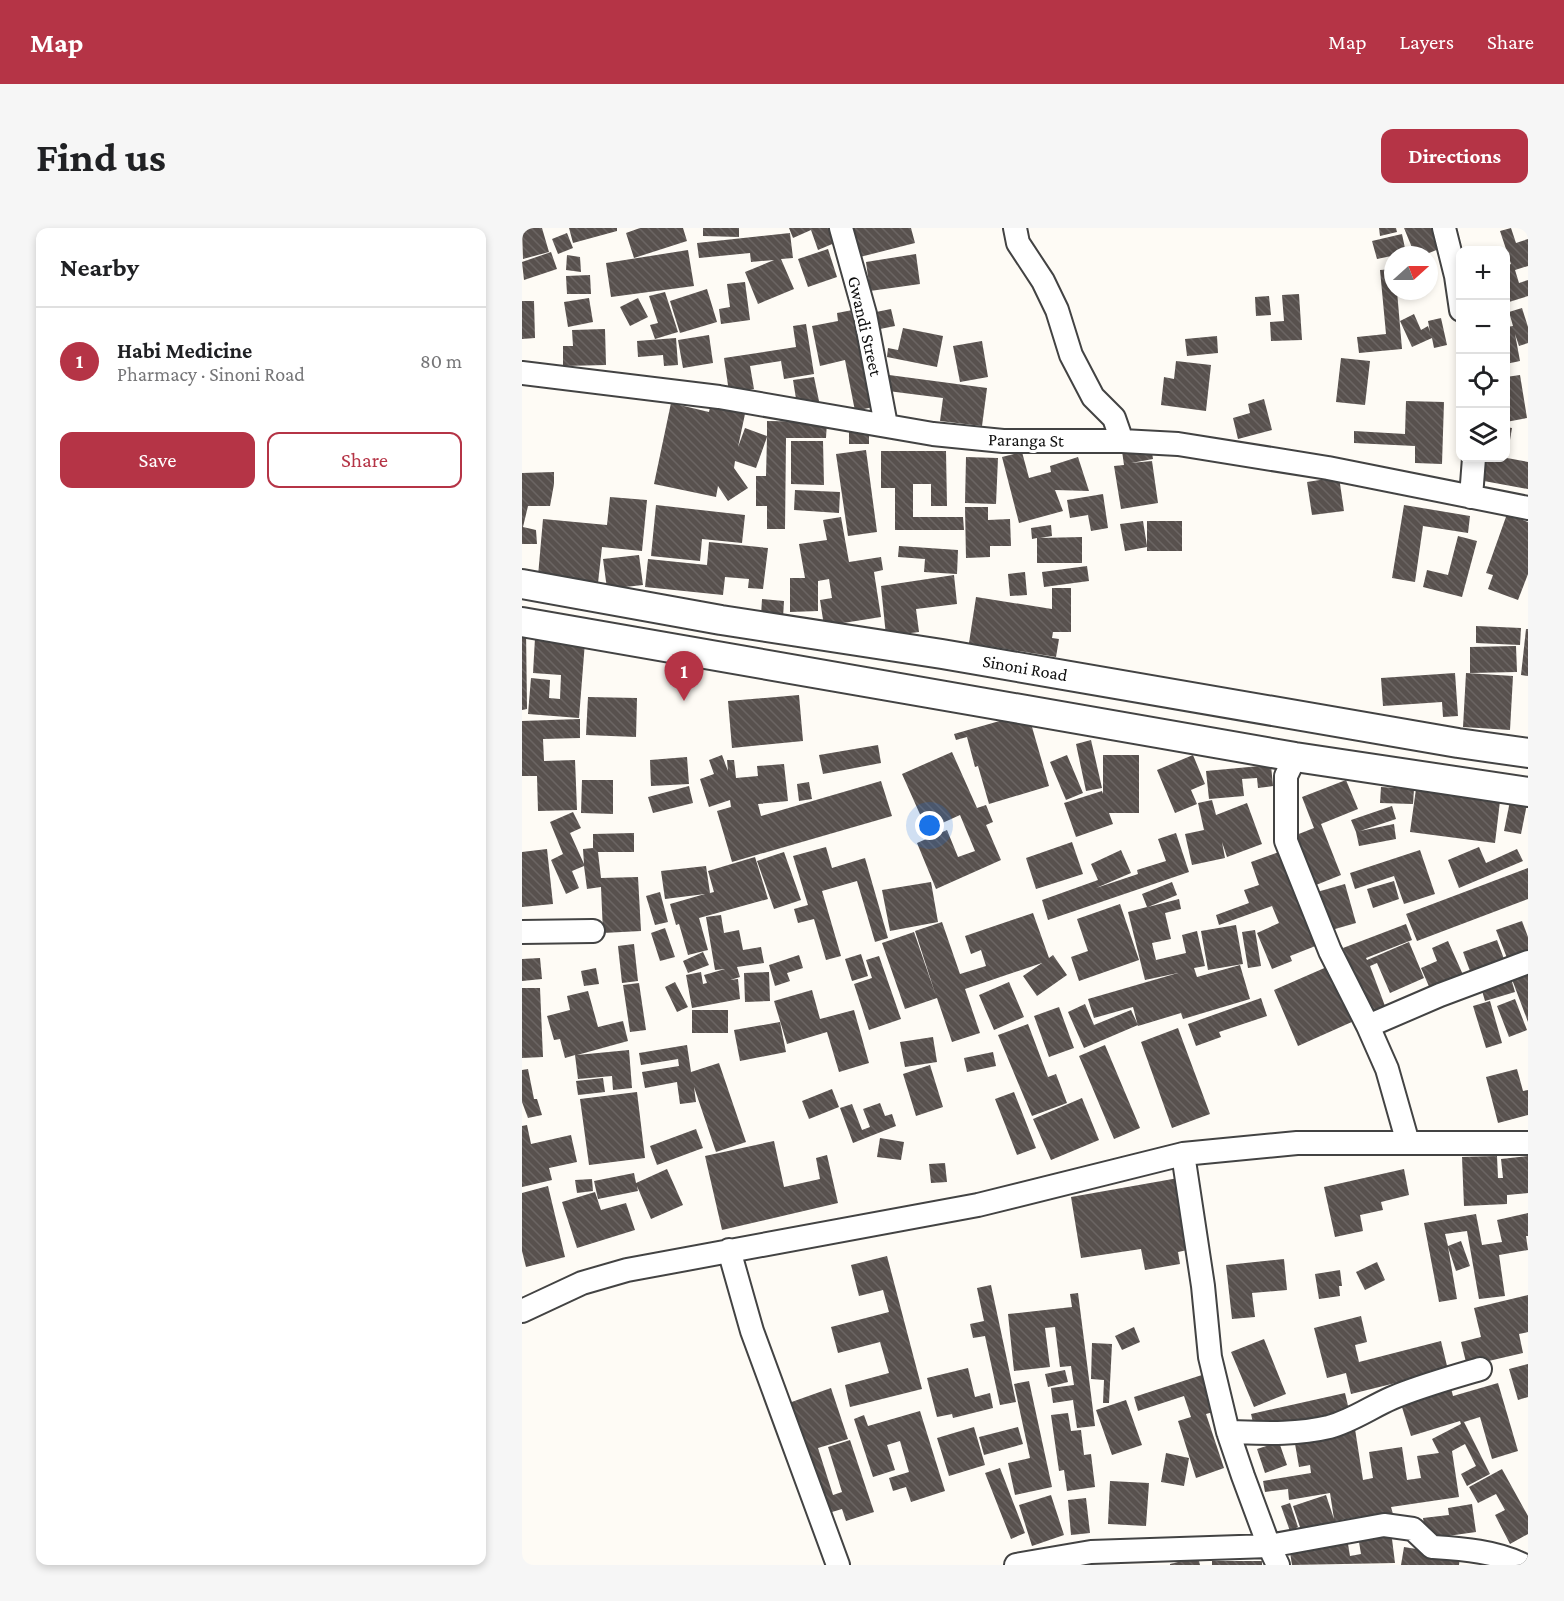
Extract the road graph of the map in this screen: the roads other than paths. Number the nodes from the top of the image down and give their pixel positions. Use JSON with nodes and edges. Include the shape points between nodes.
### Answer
{"nodes":[{"id":1,"x":841,"y":228,"type":"edge"},
{"id":2,"x":1016,"y":228,"type":"edge"},
{"id":3,"x":1444,"y":228,"type":"edge"},
{"id":4,"x":1460,"y":300,"type":"edge"},
{"id":5,"x":522,"y":372,"type":"edge"},
{"id":6,"x":886,"y":425,"type":"junction"},
{"id":7,"x":1122,"y":441,"type":"junction"},
{"id":8,"x":1474,"y":462,"type":"edge"},
{"id":9,"x":1471,"y":497,"type":"junction"},
{"id":10,"x":1528,"y":508,"type":"edge"},
{"id":11,"x":522,"y":584,"type":"edge"},
{"id":12,"x":522,"y":622,"type":"edge"},
{"id":13,"x":1528,"y":753,"type":"edge"},
{"id":14,"x":1295,"y":757,"type":"junction"},
{"id":15,"x":1528,"y":792,"type":"edge"},
{"id":16,"x":593,"y":931,"type":"dead end"},
{"id":17,"x":522,"y":932,"type":"edge"},
{"id":18,"x":1528,"y":962,"type":"edge"},
{"id":19,"x":1368,"y":1026,"type":"junction"},
{"id":20,"x":1408,"y":1143,"type":"junction"},
{"id":21,"x":1528,"y":1143,"type":"edge"},
{"id":22,"x":1183,"y":1154,"type":"junction"},
{"id":23,"x":729,"y":1250,"type":"junction"},
{"id":24,"x":522,"y":1311,"type":"edge"},
{"id":25,"x":1480,"y":1369,"type":"dead end"},
{"id":26,"x":1228,"y":1432,"type":"junction"},
{"id":27,"x":1273,"y":1555,"type":"edge"},
{"id":28,"x":838,"y":1565,"type":"edge"},
{"id":29,"x":1016,"y":1565,"type":"edge"},
{"id":30,"x":1523,"y":1565,"type":"edge"}],
"edges":[{"from":1,"to":6,"type":"street","name":"Gwandi Street","via":[[865,314]]},
{"from":2,"to":7,"type":"street","via":[[1018,243],[1057,310],[1071,355],[1093,397],[1114,418]]},
{"from":3,"to":4,"type":"street"},
{"from":5,"to":6,"type":"street","name":"Paranga St","via":[[718,396]]},
{"from":6,"to":7,"type":"street","name":"Paranga St","via":[[1003,441]]},
{"from":7,"to":9,"type":"street","name":"Paranga St","via":[[1178,444],[1328,468]]},
{"from":8,"to":9,"type":"street"},
{"from":9,"to":10,"type":"street","name":"Paranga St"},
{"from":11,"to":13,"type":"street","name":"Sinoni Road"},
{"from":12,"to":14,"type":"street"},
{"from":14,"to":15,"type":"street"},
{"from":14,"to":19,"type":"street","via":[[1287,776],[1286,841],[1330,951]]},
{"from":16,"to":17,"type":"street"},
{"from":18,"to":19,"type":"street"},
{"from":19,"to":20,"type":"street","via":[[1387,1069]]},
{"from":20,"to":21,"type":"street"},
{"from":20,"to":22,"type":"street","via":[[1297,1143]]},
{"from":22,"to":23,"type":"street","via":[[978,1205]]},
{"from":22,"to":26,"type":"street","via":[[1210,1358]]},
{"from":23,"to":24,"type":"street","via":[[582,1283]]},
{"from":23,"to":28,"type":"street","via":[[752,1331]]},
{"from":25,"to":26,"type":"street","via":[[1391,1398],[1331,1426],[1290,1434]]},
{"from":26,"to":27,"type":"street"},
{"from":27,"to":29,"type":"street","via":[[1092,1552]]},
{"from":27,"to":30,"type":"street","via":[[1384,1525],[1413,1529],[1432,1547],[1509,1558]]}]}
